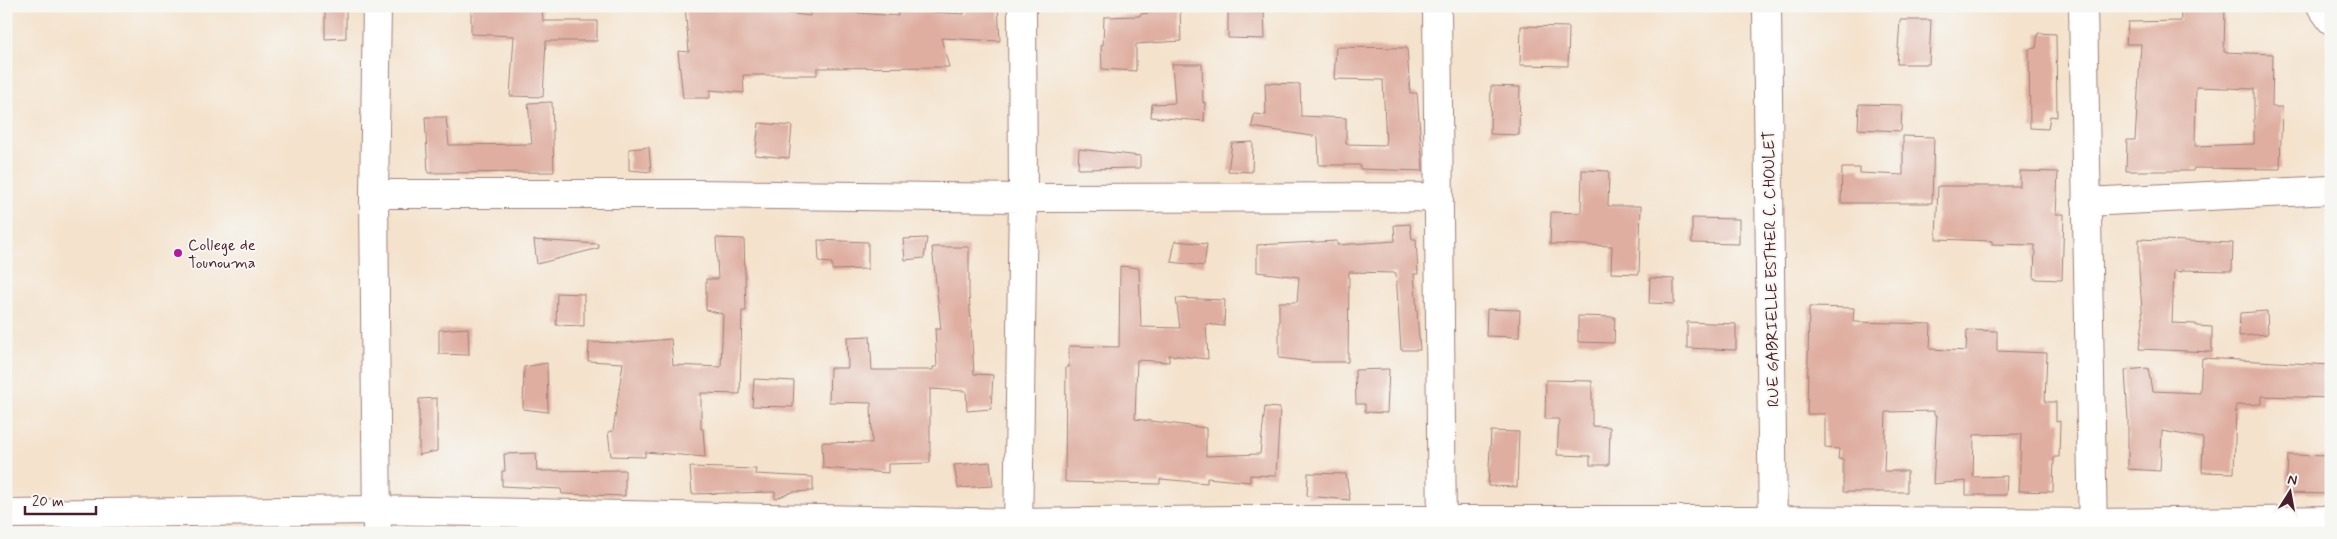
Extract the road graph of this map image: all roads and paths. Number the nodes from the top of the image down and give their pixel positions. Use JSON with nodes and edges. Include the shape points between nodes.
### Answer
{"nodes":[{"id":1,"x":377,"y":6,"type":"edge"},
{"id":2,"x":1022,"y":6,"type":"edge"},
{"id":3,"x":1437,"y":6,"type":"edge"},
{"id":4,"x":1766,"y":6,"type":"edge"},
{"id":5,"x":2083,"y":6,"type":"edge"},
{"id":6,"x":2321,"y":6,"type":"edge"},
{"id":7,"x":2331,"y":20,"type":"edge"},
{"id":8,"x":2331,"y":190,"type":"edge"},
{"id":9,"x":374,"y":194,"type":"junction"},
{"id":10,"x":1438,"y":197,"type":"junction"},
{"id":11,"x":1023,"y":198,"type":"junction"},
{"id":12,"x":2086,"y":202,"type":"junction"},
{"id":13,"x":6,"y":514,"type":"edge"},
{"id":14,"x":2331,"y":520,"type":"edge"},
{"id":15,"x":377,"y":521,"type":"edge"},
{"id":16,"x":68,"y":523,"type":"edge"},
{"id":17,"x":1773,"y":526,"type":"edge"},
{"id":18,"x":1442,"y":527,"type":"edge"},
{"id":19,"x":1018,"y":528,"type":"edge"},
{"id":20,"x":2093,"y":528,"type":"edge"}],
"edges":[{"from":1,"to":9,"type":"street"},
{"from":2,"to":11,"type":"street"},
{"from":3,"to":10,"type":"street"},
{"from":4,"to":17,"type":"street","name":"RUE GABRIELLE ESTHER C. CHOULET"},
{"from":5,"to":12,"type":"street"},
{"from":6,"to":7,"type":"street"},
{"from":8,"to":12,"type":"street"},
{"from":9,"to":11,"type":"street"},
{"from":9,"to":15,"type":"street"},
{"from":10,"to":11,"type":"street"},
{"from":10,"to":18,"type":"street"},
{"from":11,"to":19,"type":"street"},
{"from":12,"to":20,"type":"street"},
{"from":13,"to":16,"type":"street"},
{"from":14,"to":20,"type":"street"},
{"from":15,"to":16,"type":"street"},
{"from":15,"to":19,"type":"street"},
{"from":17,"to":18,"type":"street"},
{"from":17,"to":20,"type":"street"},
{"from":18,"to":19,"type":"street","via":[[1230,520]]}]}
